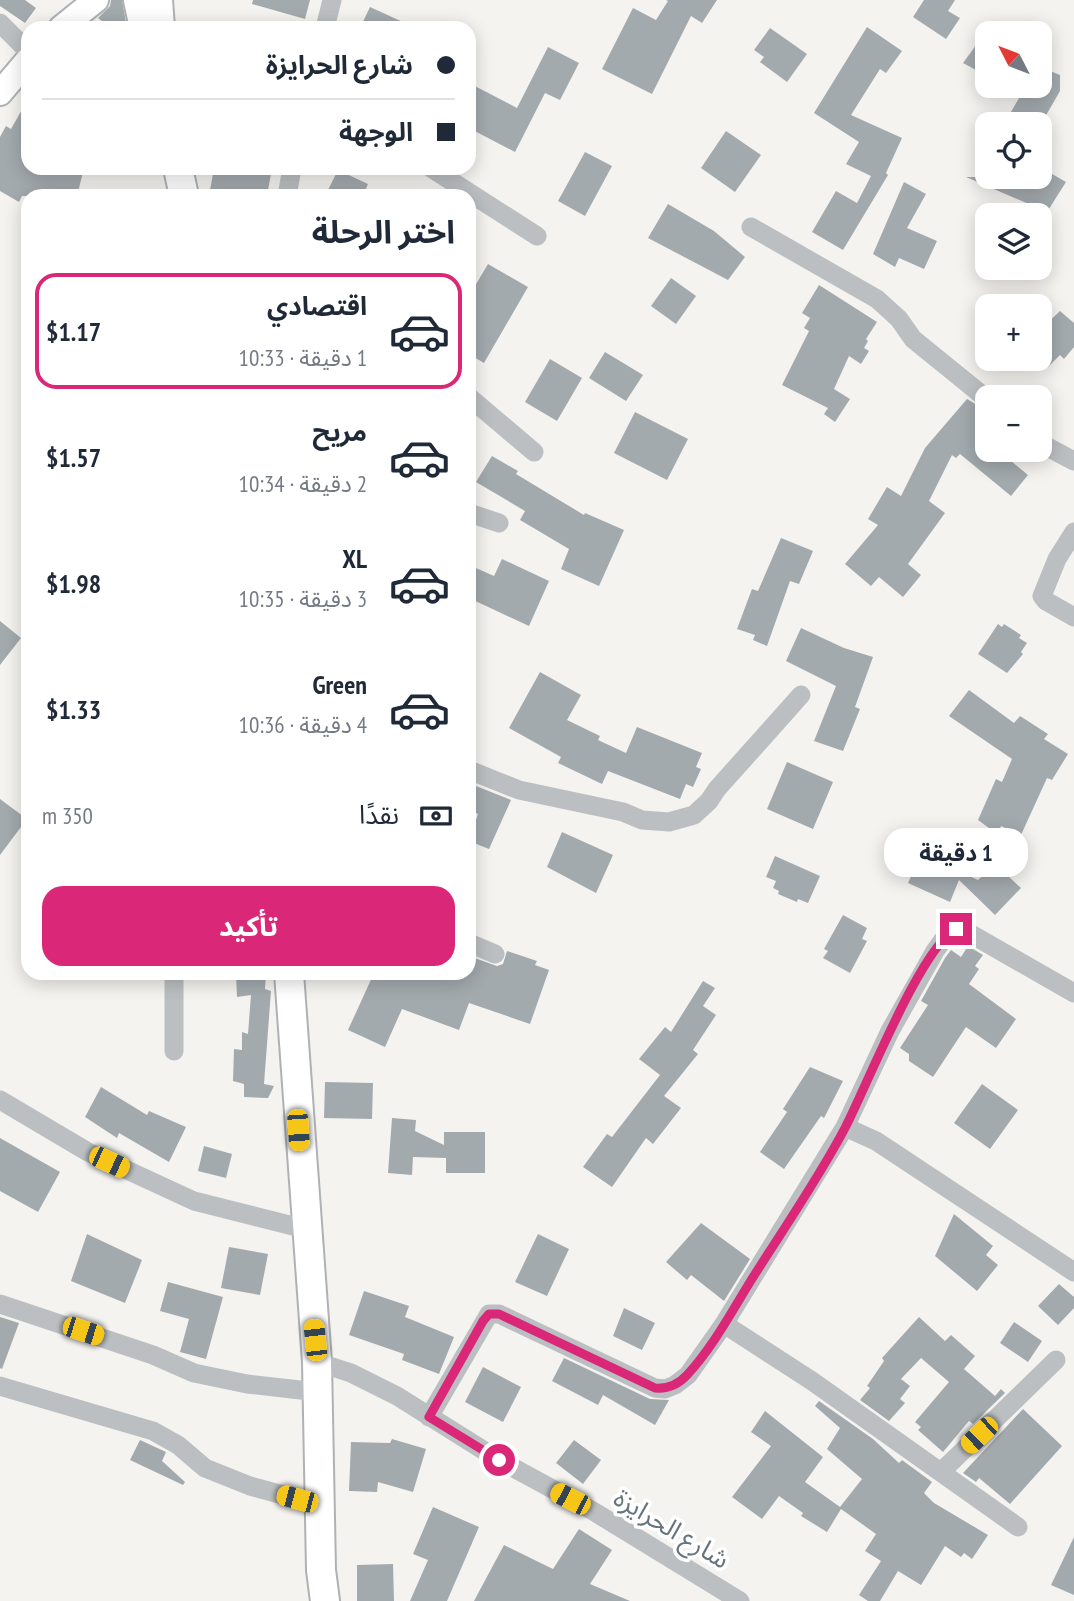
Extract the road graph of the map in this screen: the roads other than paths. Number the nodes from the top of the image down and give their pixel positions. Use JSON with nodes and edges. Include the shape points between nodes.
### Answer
{"nodes":[{"id":1,"x":73,"y":0,"type":"edge"},
{"id":2,"x":96,"y":0,"type":"edge"},
{"id":3,"x":138,"y":0,"type":"edge"},
{"id":4,"x":158,"y":0,"type":"edge"},
{"id":5,"x":332,"y":0,"type":"edge"},
{"id":6,"x":58,"y":21,"type":"edge"},
{"id":7,"x":70,"y":21,"type":"edge"},
{"id":8,"x":142,"y":21,"type":"edge"},
{"id":9,"x":160,"y":21,"type":"edge"},
{"id":10,"x":327,"y":21,"type":"edge"},
{"id":11,"x":0,"y":23,"type":"edge"},
{"id":12,"x":21,"y":44,"type":"edge"},
{"id":13,"x":21,"y":68,"type":"edge"},
{"id":14,"x":0,"y":93,"type":"edge"},
{"id":15,"x":442,"y":175,"type":"edge"},
{"id":16,"x":464,"y":189,"type":"edge"},
{"id":17,"x":476,"y":197,"type":"edge"},
{"id":18,"x":751,"y":227,"type":"dead end"},
{"id":19,"x":537,"y":236,"type":"dead end"},
{"id":20,"x":975,"y":389,"type":"edge"},
{"id":21,"x":476,"y":403,"type":"edge"},
{"id":22,"x":1052,"y":449,"type":"edge"},
{"id":23,"x":534,"y":452,"type":"dead end"},
{"id":24,"x":1074,"y":461,"type":"edge"},
{"id":25,"x":476,"y":515,"type":"edge"},
{"id":26,"x":499,"y":523,"type":"dead end"},
{"id":27,"x":1074,"y":532,"type":"edge"},
{"id":28,"x":1074,"y":617,"type":"edge"},
{"id":29,"x":801,"y":695,"type":"dead end"},
{"id":30,"x":476,"y":774,"type":"edge"},
{"id":31,"x":476,"y":946,"type":"edge"},
{"id":32,"x":495,"y":954,"type":"dead end"},
{"id":33,"x":174,"y":980,"type":"edge"},
{"id":34,"x":289,"y":980,"type":"edge"},
{"id":35,"x":1074,"y":993,"type":"edge"},
{"id":36,"x":174,"y":1051,"type":"dead end"},
{"id":37,"x":0,"y":1100,"type":"edge"},
{"id":38,"x":845,"y":1127,"type":"junction"},
{"id":39,"x":305,"y":1229,"type":"junction"},
{"id":40,"x":1074,"y":1272,"type":"edge"},
{"id":41,"x":0,"y":1304,"type":"edge"},
{"id":42,"x":724,"y":1324,"type":"junction"},
{"id":43,"x":1056,"y":1360,"type":"dead end"},
{"id":44,"x":317,"y":1363,"type":"junction"},
{"id":45,"x":0,"y":1386,"type":"edge"},
{"id":46,"x":318,"y":1392,"type":"junction"},
{"id":47,"x":429,"y":1417,"type":"junction"},
{"id":48,"x":941,"y":1472,"type":"junction"},
{"id":49,"x":320,"y":1505,"type":"junction"},
{"id":50,"x":1018,"y":1527,"type":"dead end"},
{"id":51,"x":321,"y":1570,"type":"junction"},
{"id":52,"x":319,"y":1601,"type":"edge"},
{"id":53,"x":325,"y":1601,"type":"edge"},
{"id":54,"x":740,"y":1601,"type":"edge"}],
"edges":[{"from":1,"to":6,"type":"main road"},
{"from":2,"to":7,"type":"main road"},
{"from":3,"to":8,"type":"highway"},
{"from":4,"to":9,"type":"highway"},
{"from":5,"to":10,"type":"street"},
{"from":11,"to":12,"type":"street"},
{"from":13,"to":14,"type":"main road"},
{"from":15,"to":16,"type":"street"},
{"from":17,"to":19,"type":"street"},
{"from":18,"to":20,"type":"street","via":[[877,299],[914,339]]},
{"from":21,"to":23,"type":"street"},
{"from":22,"to":24,"type":"street"},
{"from":25,"to":26,"type":"street"},
{"from":27,"to":28,"type":"street","via":[[1042,596]]},
{"from":29,"to":30,"type":"street","via":[[709,801],[694,815],[669,822],[642,820],[519,790]]},
{"from":31,"to":32,"type":"street"},
{"from":33,"to":36,"type":"street"},
{"from":34,"to":39,"type":"highway"},
{"from":35,"to":38,"type":"street","via":[[964,930],[948,933],[895,1022]]},
{"from":37,"to":39,"type":"street","via":[[88,1152],[194,1201]]},
{"from":38,"to":40,"type":"street","via":[[876,1141]]},
{"from":38,"to":42,"type":"street"},
{"from":39,"to":44,"type":"highway"},
{"from":41,"to":46,"type":"street","via":[[194,1373]]},
{"from":42,"to":47,"type":"street","via":[[688,1374],[665,1389],[499,1314],[489,1314]]},
{"from":42,"to":48,"type":"street"},
{"from":43,"to":48,"type":"street"},
{"from":44,"to":46,"type":"highway"},
{"from":44,"to":47,"type":"street","name":"شارع الحرايزة","via":[[397,1395]]},
{"from":45,"to":49,"type":"street","via":[[153,1431],[205,1468]]},
{"from":46,"to":49,"type":"highway"},
{"from":47,"to":54,"type":"street","name":"شارع الحرايزة"},
{"from":48,"to":50,"type":"street"},
{"from":49,"to":51,"type":"highway"},
{"from":51,"to":52,"type":"street"},
{"from":51,"to":53,"type":"highway"}]}
